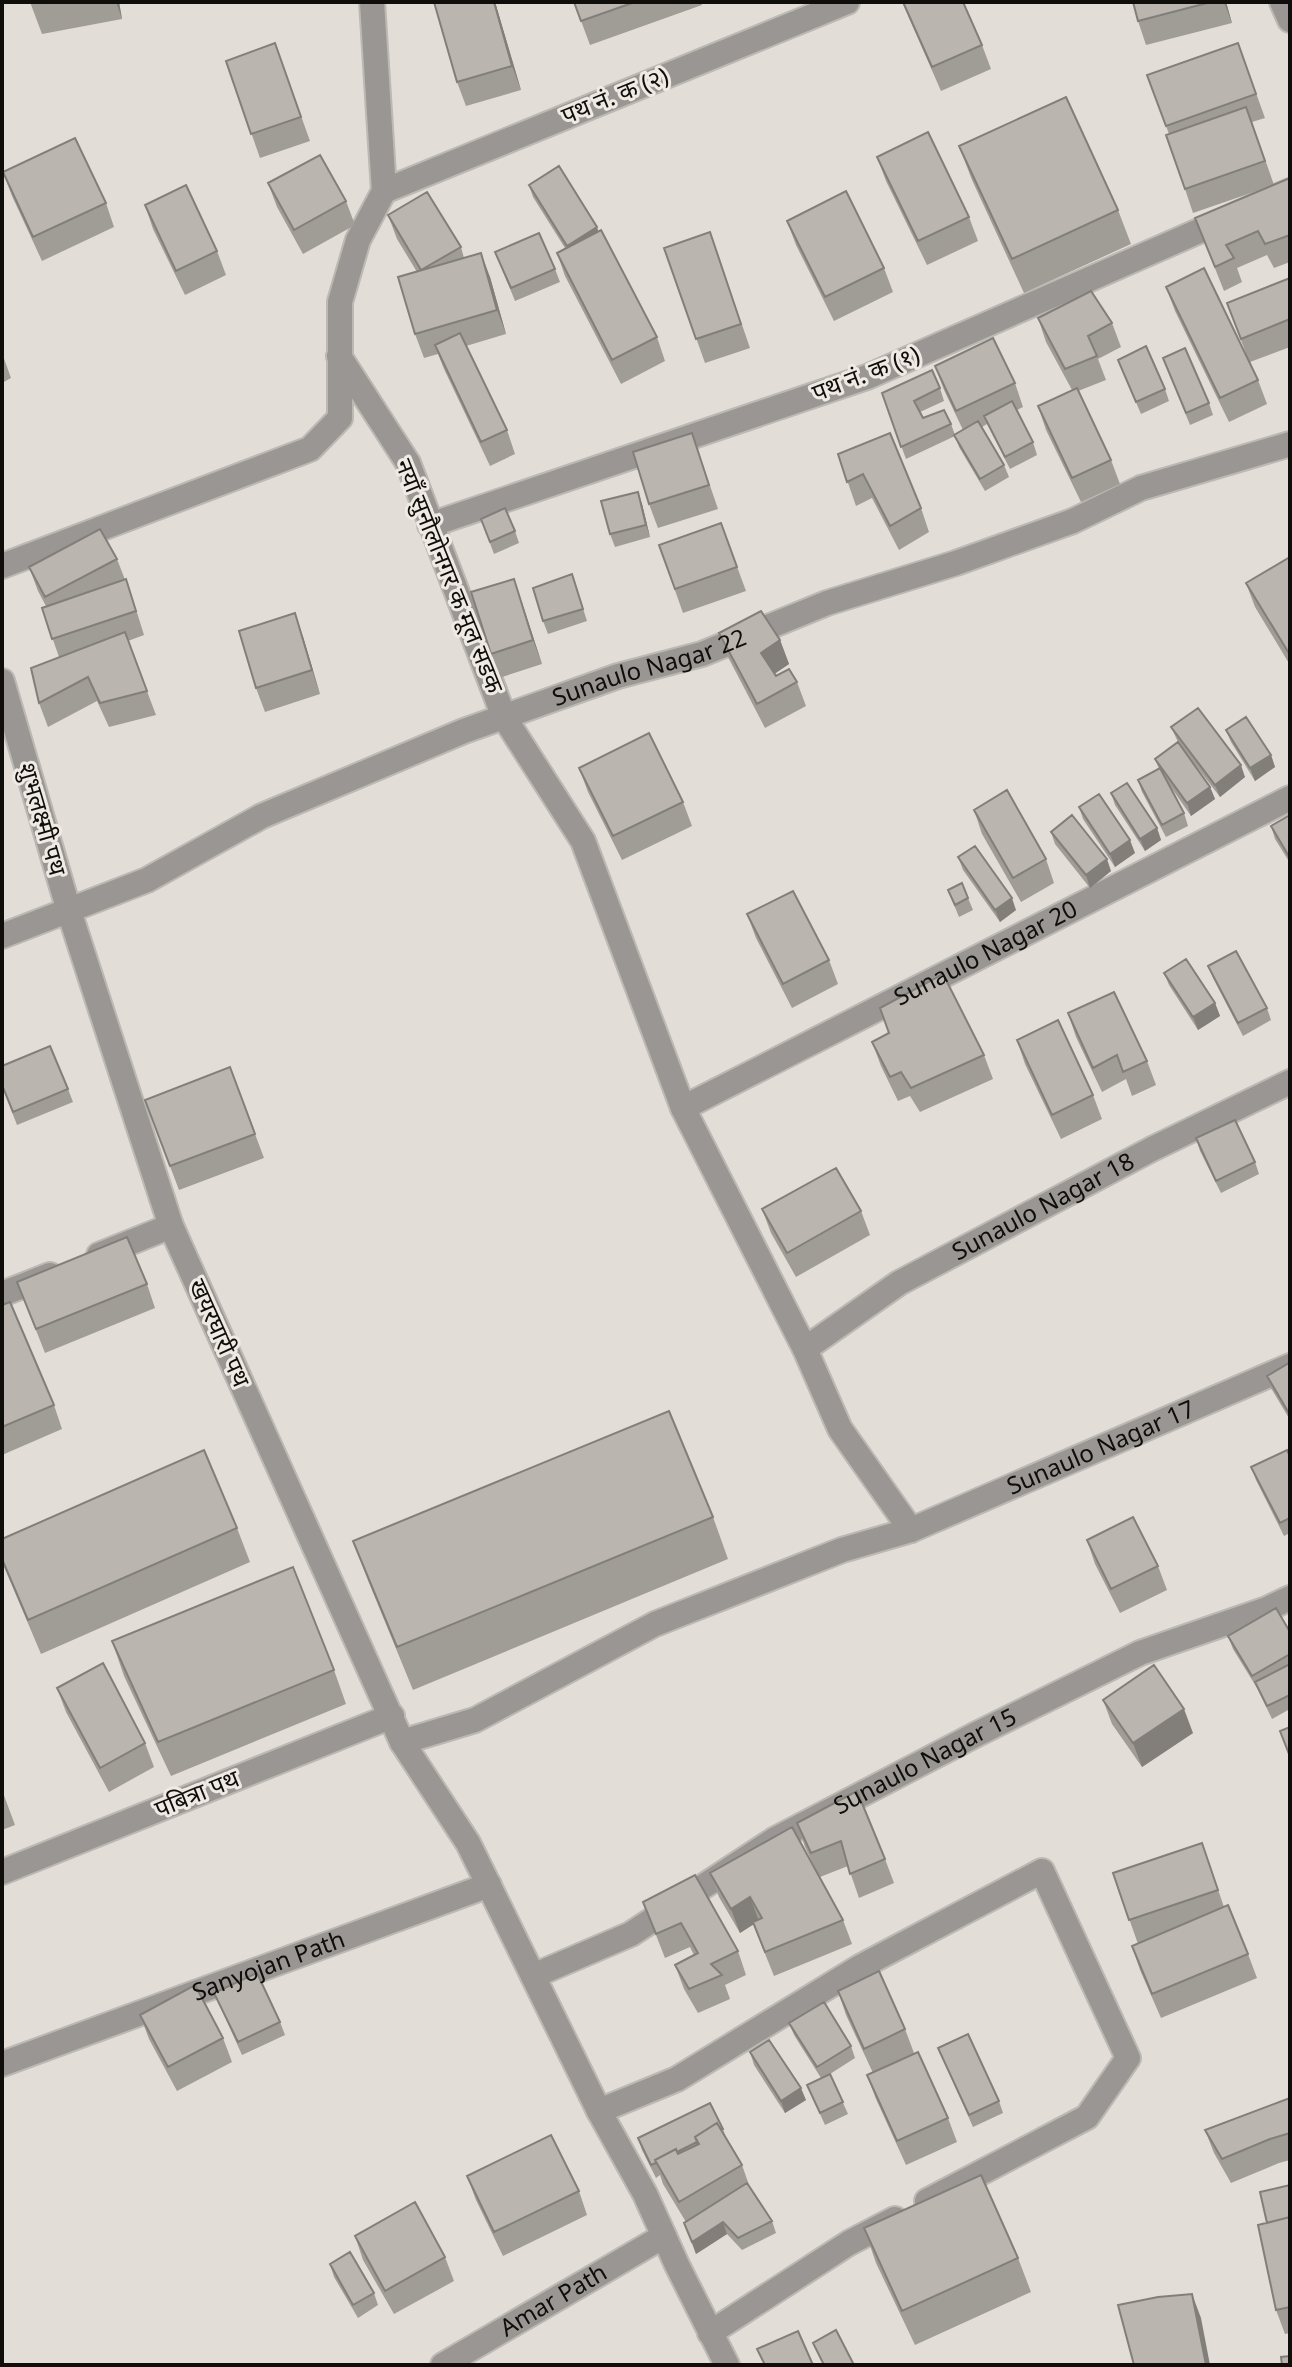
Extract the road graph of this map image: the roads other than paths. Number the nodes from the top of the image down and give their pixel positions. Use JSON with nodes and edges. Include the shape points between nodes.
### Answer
{"nodes":[{"id":1,"x":372,"y":2,"type":"edge"},
{"id":2,"x":847,"y":2,"type":"edge"},
{"id":3,"x":1282,"y":2,"type":"edge"},
{"id":4,"x":1290,"y":20,"type":"edge"},
{"id":5,"x":384,"y":191,"type":"junction"},
{"id":6,"x":1290,"y":191,"type":"edge"},
{"id":7,"x":339,"y":356,"type":"junction"},
{"id":8,"x":1290,"y":444,"type":"edge"},
{"id":9,"x":430,"y":525,"type":"junction"},
{"id":10,"x":2,"y":566,"type":"edge"},
{"id":11,"x":2,"y":681,"type":"edge"},
{"id":12,"x":504,"y":717,"type":"junction"},
{"id":13,"x":1290,"y":798,"type":"edge"},
{"id":14,"x":69,"y":911,"type":"junction"},
{"id":15,"x":2,"y":936,"type":"edge"},
{"id":16,"x":1290,"y":1082,"type":"edge"},
{"id":17,"x":683,"y":1108,"type":"junction"},
{"id":18,"x":171,"y":1226,"type":"junction"},
{"id":19,"x":2,"y":1294,"type":"edge"},
{"id":20,"x":805,"y":1349,"type":"junction"},
{"id":21,"x":1290,"y":1366,"type":"edge"},
{"id":22,"x":911,"y":1530,"type":"junction"},
{"id":23,"x":1290,"y":1598,"type":"edge"},
{"id":24,"x":392,"y":1716,"type":"junction"},
{"id":25,"x":402,"y":1742,"type":"junction"},
{"id":26,"x":2,"y":1872,"type":"edge"},
{"id":27,"x":489,"y":1885,"type":"junction"},
{"id":28,"x":533,"y":1976,"type":"junction"},
{"id":29,"x":2,"y":2064,"type":"edge"},
{"id":30,"x":599,"y":2111,"type":"junction"},
{"id":31,"x":664,"y":2236,"type":"junction"},
{"id":32,"x":710,"y":2333,"type":"junction"},
{"id":33,"x":443,"y":2365,"type":"edge"},
{"id":34,"x":727,"y":2365,"type":"edge"}],
"edges":[{"from":1,"to":5,"type":"street"},
{"from":2,"to":5,"type":"street","name":"पथ नं. क (२)"},
{"from":3,"to":4,"type":"street"},
{"from":5,"to":7,"type":"street","via":[[358,240],[340,302]]},
{"from":6,"to":9,"type":"street","name":"पथ नं. क (१)","via":[[867,377]]},
{"from":7,"to":9,"type":"street","name":"नयाँ सुनौलोनगर क मूल सडक","via":[[408,463]]},
{"from":7,"to":10,"type":"street","via":[[340,418],[310,449]]},
{"from":8,"to":12,"type":"street","name":"Sunaulo Nagar 22","via":[[1141,488],[1073,521],[827,603],[702,654],[618,676]]},
{"from":9,"to":12,"type":"street","name":"नयाँ सुनौलोनगर क मूल सडक"},
{"from":11,"to":14,"type":"street","name":"शुभलक्ष्मी पथ"},
{"from":12,"to":14,"type":"street","name":"Sunaulo Nagar 22","via":[[262,816],[147,880]]},
{"from":12,"to":17,"type":"street","name":"नयाँ सुनौलोनगर क मूल सडक","via":[[583,841]]},
{"from":13,"to":17,"type":"street","name":"Sunaulo Nagar 20"},
{"from":14,"to":15,"type":"street","name":"Sunaulo Nagar 22"},
{"from":14,"to":18,"type":"street","name":"खयरघारी पथ"},
{"from":16,"to":20,"type":"street","name":"Sunaulo Nagar 18","via":[[899,1283]]},
{"from":17,"to":20,"type":"street","name":"नयाँ सुनौलोनगर क मूल सडक"},
{"from":18,"to":19,"type":"street"},
{"from":18,"to":24,"type":"street","name":"खयरघारी पथ"},
{"from":20,"to":22,"type":"street","name":"नयाँ सुनौलोनगर क मूल सडक","via":[[840,1429]]},
{"from":21,"to":22,"type":"street","name":"Sunaulo Nagar 17"},
{"from":22,"to":25,"type":"street","name":"Sunaulo Nagar 17","via":[[842,1550],[655,1624],[475,1720]]},
{"from":23,"to":28,"type":"street","name":"Sunaulo Nagar 15","via":[[1140,1653],[975,1735],[774,1840],[631,1934]]},
{"from":24,"to":25,"type":"street","name":"खयरघारी पथ"},
{"from":24,"to":26,"type":"street","name":"पबित्रा पथ"},
{"from":25,"to":27,"type":"street","name":"खयरघारी पथ"},
{"from":27,"to":28,"type":"street","name":"खयरघारी पथ"},
{"from":27,"to":29,"type":"street","name":"Sanyojan Path"},
{"from":28,"to":30,"type":"street","name":"खयरघारी पथ"},
{"from":30,"to":31,"type":"street","name":"खयरघारी पथ"},
{"from":30,"to":32,"type":"street","via":[[677,2079],[860,1967],[1042,1871],[1128,2058],[1087,2117],[849,2243]]},
{"from":31,"to":32,"type":"street","name":"खयरघारी पथ"},
{"from":31,"to":33,"type":"street","name":"Amar Path"},
{"from":32,"to":34,"type":"street","name":"खयरघारी पथ"}]}
